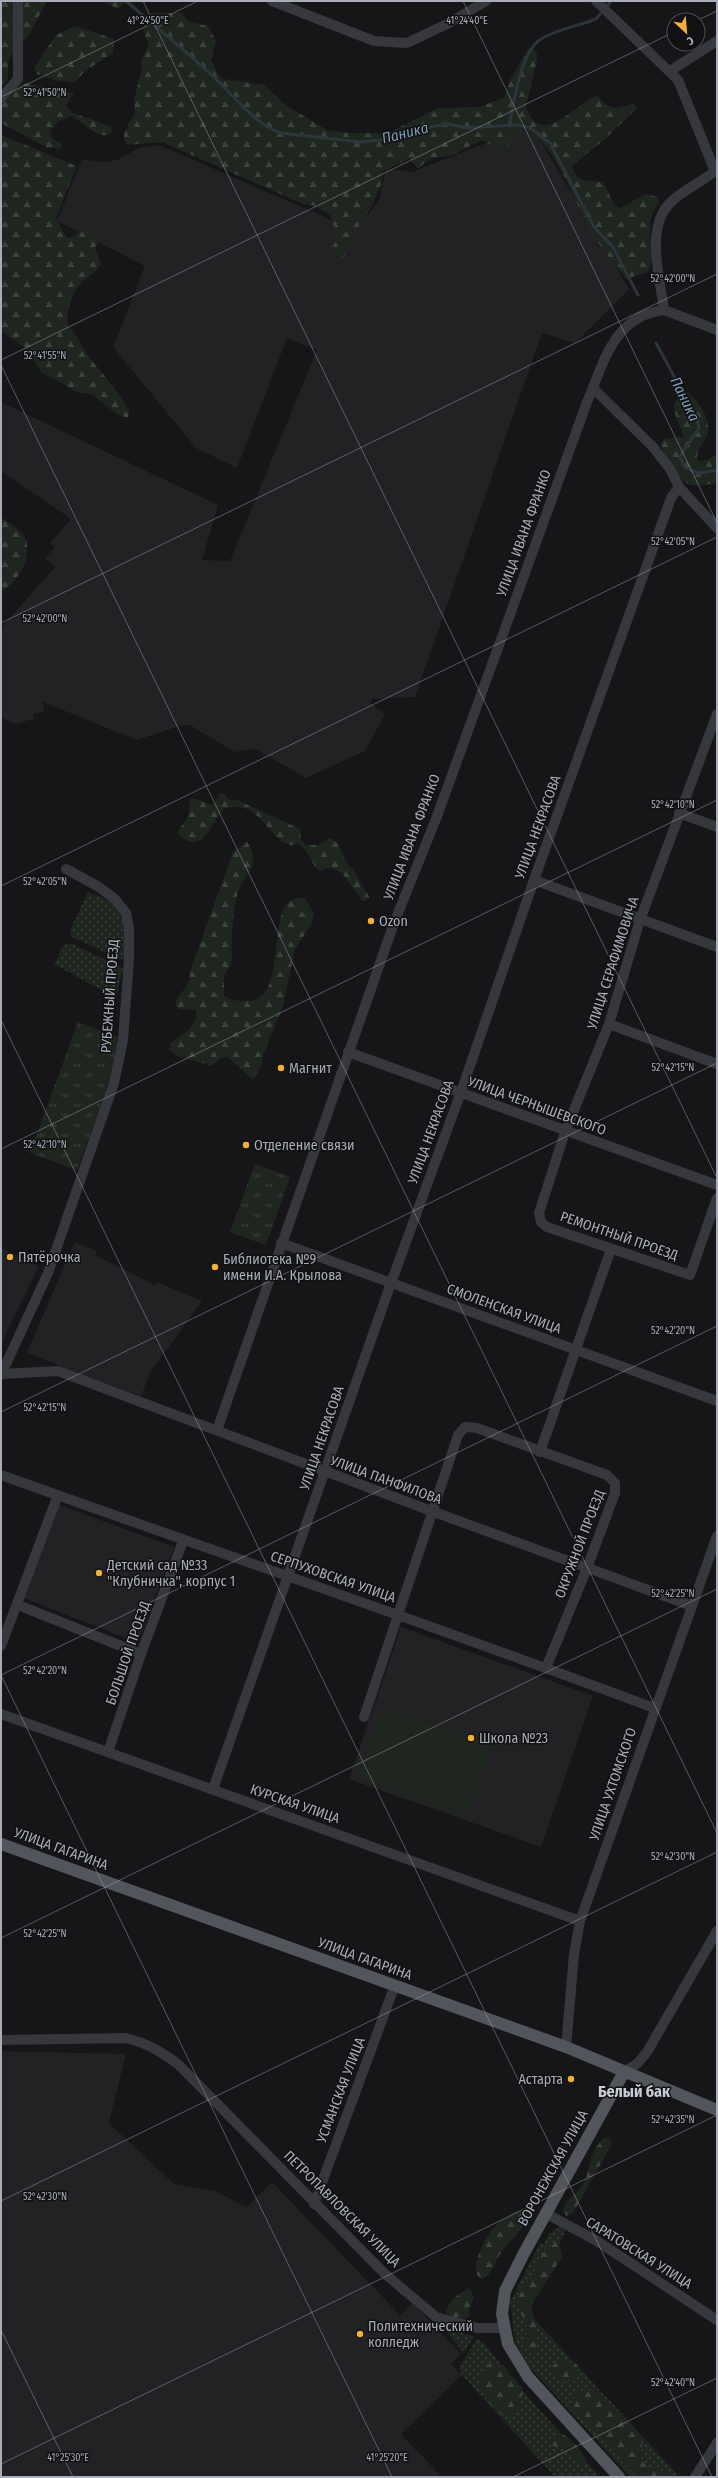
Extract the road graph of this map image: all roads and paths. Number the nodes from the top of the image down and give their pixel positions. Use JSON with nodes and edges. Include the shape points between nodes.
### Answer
{"nodes":[{"id":1,"x":18,"y":1,"type":"edge"},
{"id":2,"x":272,"y":1,"type":"edge"},
{"id":3,"x":486,"y":1,"type":"edge"},
{"id":4,"x":596,"y":1,"type":"edge"},
{"id":5,"x":717,"y":41,"type":"edge"},
{"id":6,"x":670,"y":71,"type":"junction"},
{"id":7,"x":1,"y":98,"type":"edge"},
{"id":8,"x":716,"y":171,"type":"edge"},
{"id":9,"x":664,"y":310,"type":"junction"},
{"id":10,"x":717,"y":330,"type":"edge"},
{"id":11,"x":593,"y":388,"type":"junction"},
{"id":12,"x":679,"y":487,"type":"junction"},
{"id":13,"x":717,"y":528,"type":"edge"},
{"id":14,"x":717,"y":714,"type":"edge"},
{"id":15,"x":679,"y":813,"type":"junction"},
{"id":16,"x":717,"y":827,"type":"edge"},
{"id":17,"x":66,"y":869,"type":"dead end"},
{"id":18,"x":534,"y":880,"type":"junction"},
{"id":19,"x":640,"y":920,"type":"junction"},
{"id":20,"x":717,"y":947,"type":"edge"},
{"id":21,"x":609,"y":1024,"type":"junction"},
{"id":22,"x":348,"y":1052,"type":"junction"},
{"id":23,"x":717,"y":1064,"type":"edge"},
{"id":24,"x":461,"y":1092,"type":"junction"},
{"id":25,"x":565,"y":1132,"type":"junction"},
{"id":26,"x":717,"y":1185,"type":"edge"},
{"id":27,"x":717,"y":1198,"type":"edge"},
{"id":28,"x":541,"y":1222,"type":"joint"},
{"id":29,"x":281,"y":1243,"type":"junction"},
{"id":30,"x":611,"y":1249,"type":"junction"},
{"id":31,"x":391,"y":1283,"type":"junction"},
{"id":32,"x":576,"y":1350,"type":"junction"},
{"id":33,"x":1,"y":1374,"type":"edge"},
{"id":34,"x":717,"y":1401,"type":"edge"},
{"id":35,"x":217,"y":1430,"type":"junction"},
{"id":36,"x":540,"y":1452,"type":"junction"},
{"id":37,"x":324,"y":1472,"type":"junction"},
{"id":38,"x":1,"y":1474,"type":"edge"},
{"id":39,"x":58,"y":1495,"type":"junction"},
{"id":40,"x":434,"y":1512,"type":"junction"},
{"id":41,"x":717,"y":1536,"type":"edge"},
{"id":42,"x":183,"y":1541,"type":"junction"},
{"id":43,"x":587,"y":1568,"type":"junction"},
{"id":44,"x":289,"y":1576,"type":"junction"},
{"id":45,"x":18,"y":1605,"type":"junction"},
{"id":46,"x":692,"y":1606,"type":"junction"},
{"id":47,"x":397,"y":1614,"type":"junction"},
{"id":48,"x":1,"y":1646,"type":"edge"},
{"id":49,"x":141,"y":1654,"type":"junction"},
{"id":50,"x":546,"y":1668,"type":"junction"},
{"id":51,"x":654,"y":1708,"type":"junction"},
{"id":52,"x":1,"y":1714,"type":"edge"},
{"id":53,"x":364,"y":1717,"type":"dead end"},
{"id":54,"x":108,"y":1752,"type":"junction"},
{"id":55,"x":213,"y":1790,"type":"junction"},
{"id":56,"x":1,"y":1844,"type":"edge"},
{"id":57,"x":580,"y":1921,"type":"junction"},
{"id":58,"x":717,"y":1931,"type":"edge"},
{"id":59,"x":395,"y":1986,"type":"junction"},
{"id":60,"x":1,"y":2040,"type":"edge"},
{"id":61,"x":566,"y":2048,"type":"junction"},
{"id":62,"x":624,"y":2072,"type":"junction"},
{"id":63,"x":717,"y":2110,"type":"edge"},
{"id":64,"x":314,"y":2204,"type":"junction"},
{"id":65,"x":545,"y":2213,"type":"junction"},
{"id":66,"x":717,"y":2320,"type":"edge"},
{"id":67,"x":503,"y":2328,"type":"junction"},
{"id":68,"x":717,"y":2443,"type":"edge"},
{"id":69,"x":619,"y":2477,"type":"edge"},
{"id":70,"x":695,"y":2477,"type":"edge"}],
"edges":[{"from":1,"to":7,"type":"street","via":[[18,79]]},
{"from":2,"to":3,"type":"street","via":[[374,41],[407,43],[449,23]]},
{"from":4,"to":6,"type":"street"},
{"from":5,"to":6,"type":"street"},
{"from":6,"to":8,"type":"street","via":[[678,80]]},
{"from":8,"to":9,"type":"street","via":[[671,202],[661,217],[657,233],[657,254]]},
{"from":9,"to":10,"type":"street"},
{"from":9,"to":11,"type":"street","name":"УЛИЦА ИВАНА ФРАНКО","via":[[656,311],[628,325],[615,337]]},
{"from":11,"to":12,"type":"street","via":[[653,447],[670,469]]},
{"from":11,"to":22,"type":"street","name":"УЛИЦА ИВАНА ФРАНКО","via":[[472,714],[436,820],[394,923]]},
{"from":12,"to":13,"type":"street"},
{"from":12,"to":18,"type":"street","name":"УЛИЦА НЕКРАСОВА","via":[[671,498]]},
{"from":14,"to":15,"type":"street","name":"УЛИЦА СЕРАФИМОВИЧА"},
{"from":15,"to":16,"type":"street"},
{"from":15,"to":19,"type":"street","name":"УЛИЦА СЕРАФИМОВИЧА"},
{"from":17,"to":33,"type":"street","name":"РУБЕЖНЫЙ ПРОЕЗД","via":[[115,899],[126,913],[129,928],[129,959],[123,1040],[114,1083],[48,1273]]},
{"from":18,"to":19,"type":"street"},
{"from":18,"to":24,"type":"street","name":"УЛИЦА НЕКРАСОВА"},
{"from":19,"to":20,"type":"street"},
{"from":19,"to":21,"type":"street","name":"УЛИЦА СЕРАФИМОВИЧА"},
{"from":21,"to":23,"type":"street"},
{"from":21,"to":25,"type":"street","name":"УЛИЦА СЕРАФИМОВИЧА"},
{"from":22,"to":24,"type":"street","name":"УЛИЦА ЧЕРНЫШЕВСКОГО"},
{"from":22,"to":29,"type":"street","name":"УЛИЦА ИВАНА ФРАНКО"},
{"from":24,"to":25,"type":"street","name":"УЛИЦА ЧЕРНЫШЕВСКОГО"},
{"from":24,"to":31,"type":"street","name":"УЛИЦА НЕКРАСОВА"},
{"from":25,"to":26,"type":"street","name":"УЛИЦА ЧЕРНЫШЕВСКОГО"},
{"from":25,"to":28,"type":"street","name":"УЛИЦА СЕРАФИМОВИЧА","via":[[539,1214]]},
{"from":27,"to":30,"type":"street","name":"РЕМОНТНЫЙ ПРОЕЗД","via":[[690,1275]]},
{"from":28,"to":30,"type":"street","name":"РЕМОНТНЫЙ ПРОЕЗД"},
{"from":29,"to":31,"type":"street","name":"СМОЛЕНСКАЯ УЛИЦА"},
{"from":29,"to":35,"type":"street","name":"УЛИЦА ИВАНА ФРАНКО"},
{"from":30,"to":32,"type":"street"},
{"from":31,"to":32,"type":"street","name":"СМОЛЕНСКАЯ УЛИЦА"},
{"from":31,"to":37,"type":"street","name":"УЛИЦА НЕКРАСОВА"},
{"from":32,"to":34,"type":"street","name":"СМОЛЕНСКАЯ УЛИЦА"},
{"from":32,"to":36,"type":"street"},
{"from":33,"to":35,"type":"street","name":"УЛИЦА ПАНФИЛОВА","via":[[58,1371]]},
{"from":35,"to":37,"type":"street","name":"УЛИЦА ПАНФИЛОВА"},
{"from":36,"to":40,"type":"street","name":"ОКРУЖНОЙ ПРОЕЗД","via":[[477,1428],[465,1427],[458,1435]]},
{"from":36,"to":43,"type":"street","name":"ОКРУЖНОЙ ПРОЕЗД","via":[[607,1475],[615,1483],[614,1493]]},
{"from":37,"to":40,"type":"street","name":"УЛИЦА ПАНФИЛОВА"},
{"from":37,"to":44,"type":"street","name":"УЛИЦА НЕКРАСОВА"},
{"from":38,"to":39,"type":"street","name":"СЕРПУХОВСКАЯ УЛИЦА"},
{"from":39,"to":42,"type":"street","name":"СЕРПУХОВСКАЯ УЛИЦА"},
{"from":39,"to":45,"type":"street"},
{"from":40,"to":43,"type":"street","name":"УЛИЦА ПАНФИЛОВА"},
{"from":40,"to":47,"type":"street","name":"ОКРУЖНОЙ ПРОЕЗД"},
{"from":41,"to":46,"type":"street","name":"УЛИЦА УХТОМСКОГО"},
{"from":42,"to":44,"type":"street","name":"СЕРПУХОВСКАЯ УЛИЦА"},
{"from":42,"to":49,"type":"street","name":"БОЛЬШОЙ ПРОЕЗД"},
{"from":43,"to":46,"type":"street","name":"УЛИЦА ПАНФИЛОВА"},
{"from":43,"to":50,"type":"street","name":"ОКРУЖНОЙ ПРОЕЗД"},
{"from":44,"to":47,"type":"street","name":"СЕРПУХОВСКАЯ УЛИЦА"},
{"from":44,"to":55,"type":"street","name":"УЛИЦА НЕКРАСОВА","via":[[243,1699]]},
{"from":45,"to":48,"type":"street"},
{"from":45,"to":49,"type":"street"},
{"from":46,"to":51,"type":"street","name":"УЛИЦА УХТОМСКОГО"},
{"from":47,"to":50,"type":"street","name":"СЕРПУХОВСКАЯ УЛИЦА"},
{"from":47,"to":53,"type":"street","name":"ОКРУЖНОЙ ПРОЕЗД"},
{"from":49,"to":54,"type":"street","name":"БОЛЬШОЙ ПРОЕЗД"},
{"from":50,"to":51,"type":"street","name":"СЕРПУХОВСКАЯ УЛИЦА"},
{"from":51,"to":57,"type":"street","name":"УЛИЦА УХТОМСКОГО"},
{"from":52,"to":54,"type":"street","name":"КУРСКАЯ УЛИЦА"},
{"from":54,"to":55,"type":"street","name":"КУРСКАЯ УЛИЦА"},
{"from":55,"to":57,"type":"street","name":"КУРСКАЯ УЛИЦА"},
{"from":56,"to":59,"type":"main road","name":"УЛИЦА ГАГАРИНА"},
{"from":57,"to":61,"type":"street","name":"УЛИЦА УХТОМСКОГО","via":[[574,1954]]},
{"from":58,"to":62,"type":"street","name":"ВОРОНЕЖСКАЯ УЛИЦА","via":[[647,2052],[637,2064]]},
{"from":59,"to":61,"type":"main road","name":"УЛИЦА ГАГАРИНА"},
{"from":59,"to":64,"type":"street","name":"УСМАНСКАЯ УЛИЦА"},
{"from":60,"to":64,"type":"street","name":"ПЕТРОПАВЛОВСКАЯ УЛИЦА","via":[[126,2038],[153,2046],[179,2065]]},
{"from":61,"to":62,"type":"main road","name":"УЛИЦА ГАГАРИНА"},
{"from":62,"to":63,"type":"main road","name":"УЛИЦА ГАГАРИНА"},
{"from":62,"to":65,"type":"main road","name":"ВОРОНЕЖСКАЯ УЛИЦА"},
{"from":64,"to":67,"type":"street","name":"ПЕТРОПАВЛОВСКАЯ УЛИЦА","via":[[384,2273],[436,2317],[477,2328]]},
{"from":65,"to":66,"type":"street","name":"САРАТОВСКАЯ УЛИЦА","via":[[597,2241]]},
{"from":65,"to":67,"type":"main road","name":"ВОРОНЕЖСКАЯ УЛИЦА","via":[[505,2291],[502,2302]]},
{"from":67,"to":69,"type":"main road","via":[[512,2351],[528,2377]]},
{"from":68,"to":70,"type":"street"}]}
